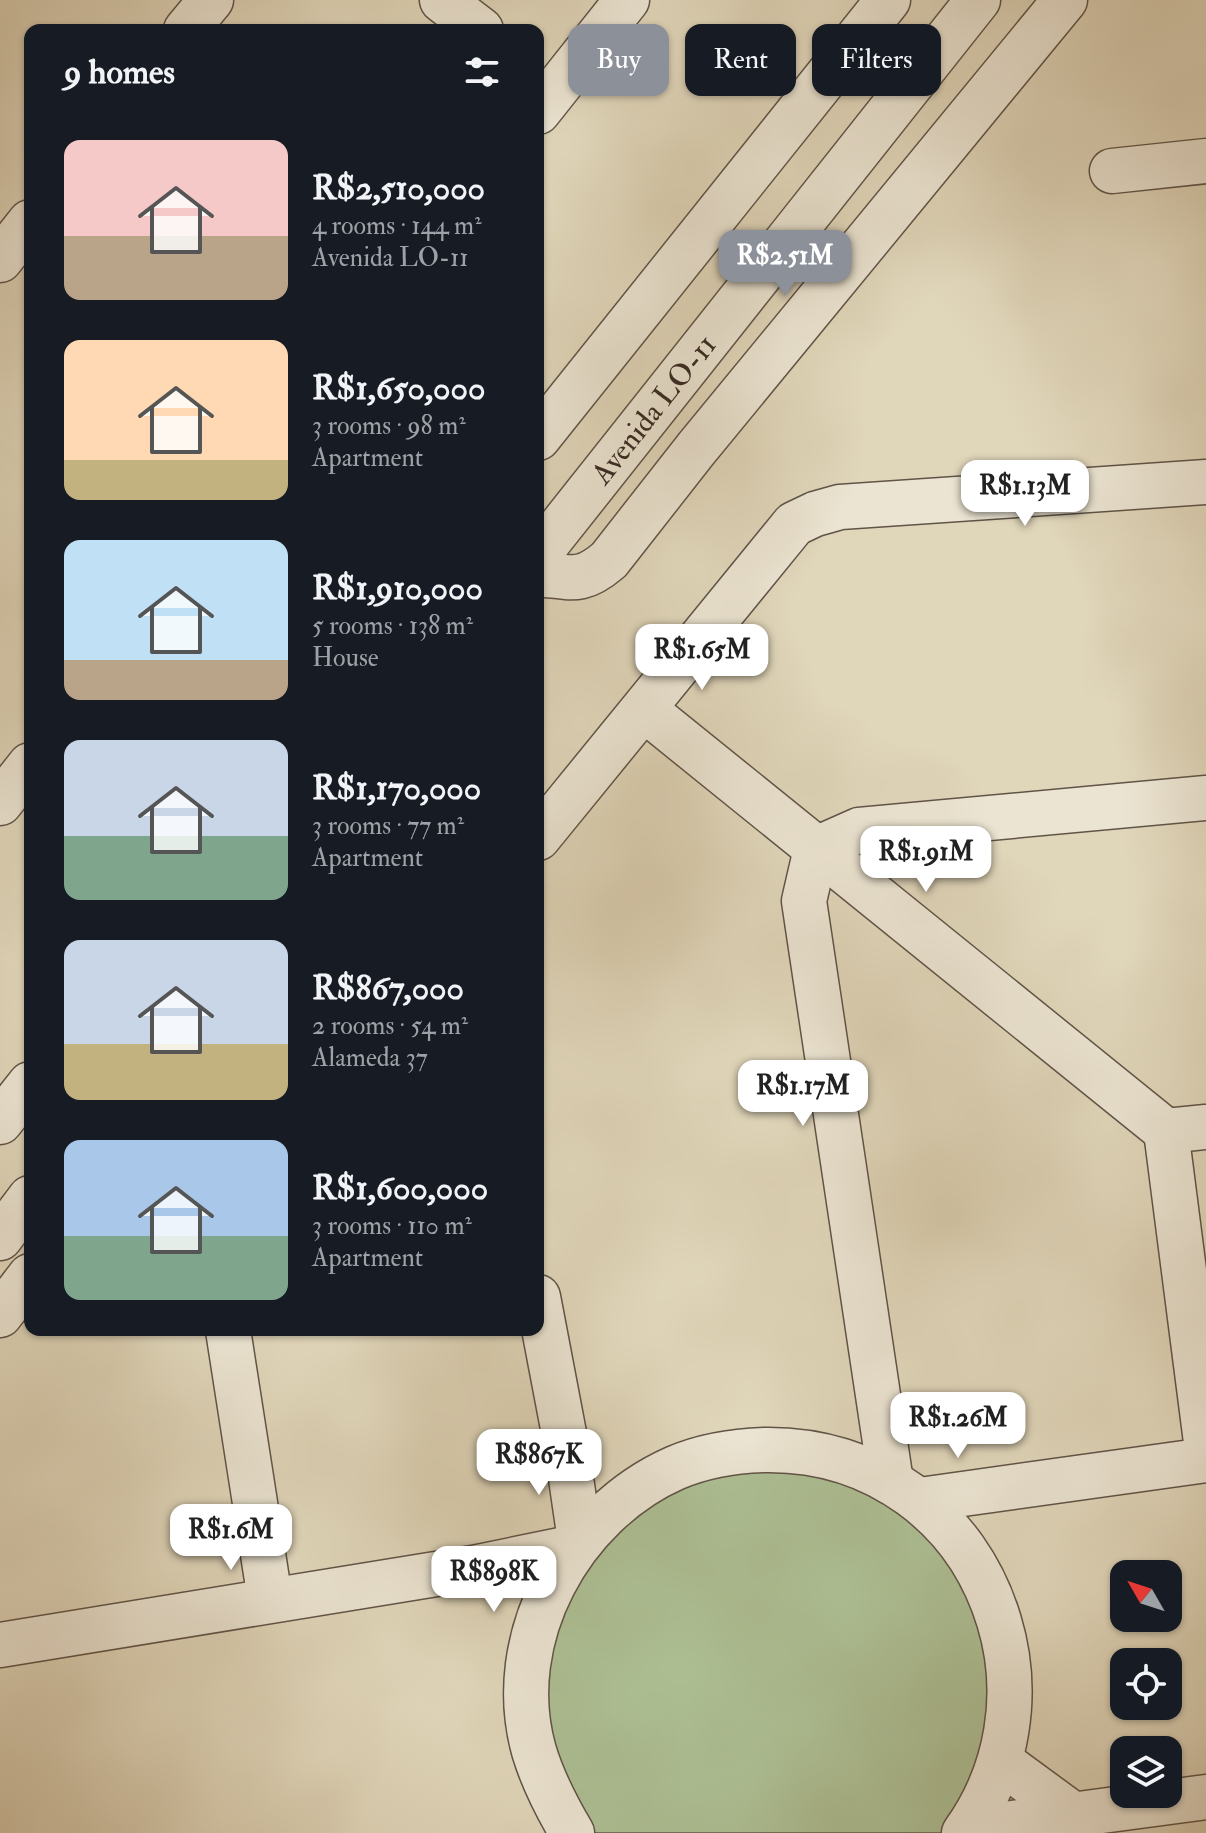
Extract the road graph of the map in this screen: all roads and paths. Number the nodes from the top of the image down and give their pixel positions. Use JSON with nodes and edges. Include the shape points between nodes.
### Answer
{"nodes":[{"id":1,"x":211,"y":0,"type":"edge"},
{"id":2,"x":442,"y":0,"type":"edge"},
{"id":3,"x":627,"y":0,"type":"edge"},
{"id":4,"x":888,"y":0,"type":"edge"},
{"id":5,"x":978,"y":0,"type":"edge"},
{"id":6,"x":1065,"y":0,"type":"edge"},
{"id":7,"x":191,"y":24,"type":"edge"},
{"id":8,"x":473,"y":24,"type":"edge"},
{"id":9,"x":544,"y":91,"type":"edge"},
{"id":10,"x":1206,"y":161,"type":"edge"},
{"id":11,"x":1112,"y":171,"type":"dead end"},
{"id":12,"x":544,"y":430,"type":"edge"},
{"id":13,"x":1206,"y":482,"type":"edge"},
{"id":14,"x":544,"y":547,"type":"edge"},
{"id":15,"x":544,"y":575,"type":"edge"},
{"id":16,"x":645,"y":710,"type":"junction"},
{"id":17,"x":24,"y":773,"type":"edge"},
{"id":18,"x":1206,"y":798,"type":"edge"},
{"id":19,"x":0,"y":803,"type":"edge"},
{"id":20,"x":544,"y":831,"type":"edge"},
{"id":21,"x":816,"y":849,"type":"junction"},
{"id":22,"x":24,"y":1092,"type":"edge"},
{"id":23,"x":0,"y":1122,"type":"edge"},
{"id":24,"x":1186,"y":1129,"type":"edge"},
{"id":25,"x":24,"y":1206,"type":"edge"},
{"id":26,"x":0,"y":1238,"type":"edge"},
{"id":27,"x":24,"y":1284,"type":"edge"},
{"id":28,"x":0,"y":1315,"type":"edge"},
{"id":29,"x":544,"y":1328,"type":"edge"},
{"id":30,"x":229,"y":1336,"type":"edge"},
{"id":31,"x":1206,"y":1442,"type":"edge"},
{"id":32,"x":566,"y":1444,"type":"junction"},
{"id":33,"x":1206,"y":1460,"type":"edge"},
{"id":34,"x":888,"y":1482,"type":"junction"},
{"id":35,"x":1007,"y":1486,"type":"junction"},
{"id":36,"x":624,"y":1497,"type":"junction"},
{"id":37,"x":960,"y":1541,"type":"junction"},
{"id":38,"x":577,"y":1544,"type":"junction"},
{"id":39,"x":473,"y":1568,"type":"junction"},
{"id":40,"x":270,"y":1599,"type":"junction"},
{"id":41,"x":544,"y":1604,"type":"junction"},
{"id":42,"x":0,"y":1645,"type":"edge"},
{"id":43,"x":1000,"y":1761,"type":"junction"},
{"id":44,"x":1206,"y":1797,"type":"edge"},
{"id":45,"x":1075,"y":1816,"type":"junction"},
{"id":46,"x":965,"y":1831,"type":"edge"},
{"id":47,"x":572,"y":1833,"type":"edge"}],
"edges":[{"from":1,"to":7,"type":"street"},
{"from":2,"to":8,"type":"street"},
{"from":3,"to":9,"type":"street"},
{"from":4,"to":12,"type":"street"},
{"from":5,"to":14,"type":"street","name":"Avenida LO-11"},
{"from":6,"to":15,"type":"street","via":[[609,560],[579,578]]},
{"from":10,"to":11,"type":"street"},
{"from":13,"to":16,"type":"street","via":[[840,507],[815,514],[794,524]]},
{"from":16,"to":20,"type":"street"},
{"from":16,"to":21,"type":"street"},
{"from":17,"to":19,"type":"street"},
{"from":18,"to":21,"type":"street","via":[[859,830]]},
{"from":21,"to":24,"type":"street"},
{"from":21,"to":34,"type":"street","via":[[804,901]]},
{"from":22,"to":23,"type":"street"},
{"from":24,"to":31,"type":"street"},
{"from":25,"to":26,"type":"street"},
{"from":27,"to":28,"type":"street"},
{"from":29,"to":32,"type":"street"},
{"from":30,"to":40,"type":"street"},
{"from":32,"to":36,"type":"street","via":[[585,1467]]},
{"from":32,"to":38,"type":"street"},
{"from":33,"to":35,"type":"street"},
{"from":34,"to":35,"type":"street"},
{"from":34,"to":36,"type":"street","via":[[795,1450],[735,1451],[676,1467]]},
{"from":34,"to":37,"type":"street"},
{"from":35,"to":37,"type":"street"},
{"from":36,"to":38,"type":"street"},
{"from":37,"to":43,"type":"street","via":[[990,1591],[1007,1646],[1010,1704]]},
{"from":38,"to":39,"type":"street"},
{"from":38,"to":41,"type":"street"},
{"from":39,"to":40,"type":"street"},
{"from":39,"to":41,"type":"street"},
{"from":40,"to":42,"type":"street"},
{"from":41,"to":47,"type":"street","via":[[530,1651],[527,1700],[533,1749],[549,1795]]},
{"from":43,"to":45,"type":"street"},
{"from":43,"to":46,"type":"street"},
{"from":44,"to":45,"type":"street"},
{"from":45,"to":46,"type":"street"}]}
